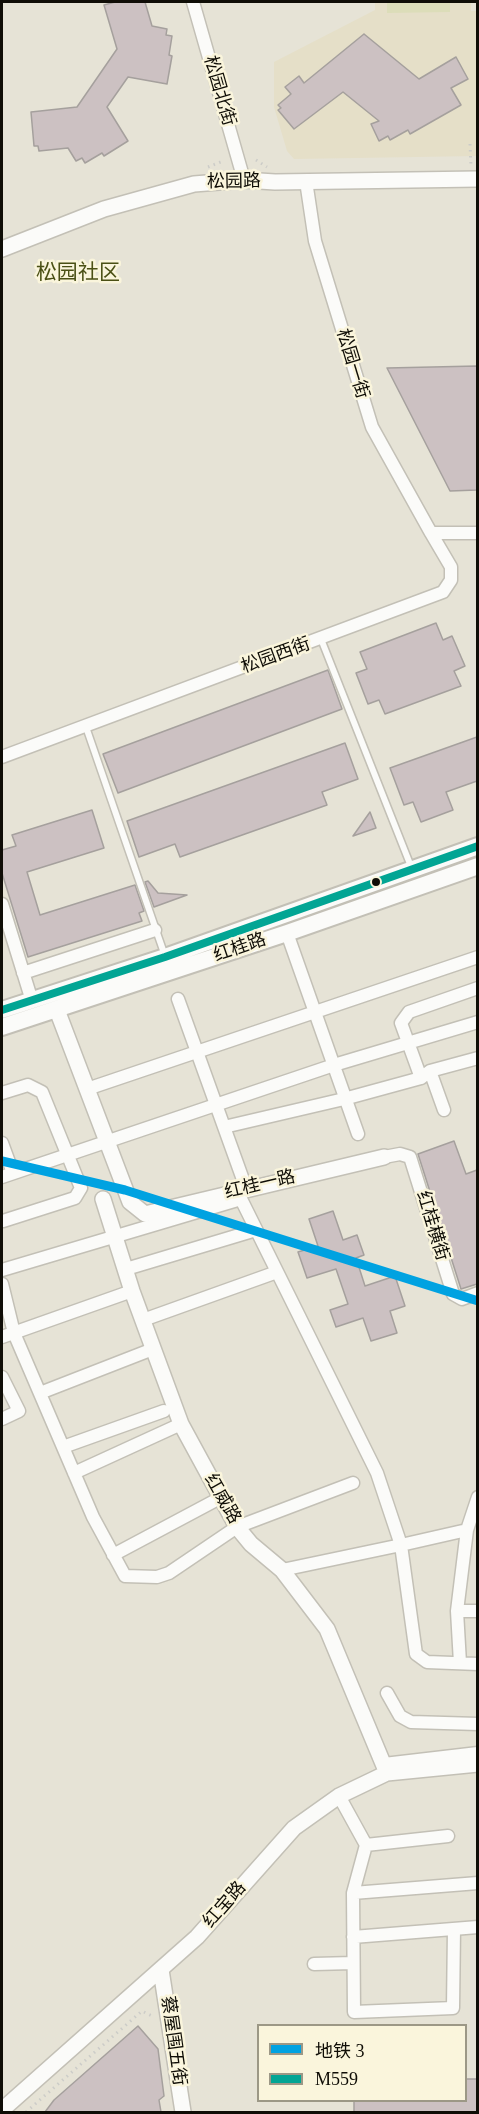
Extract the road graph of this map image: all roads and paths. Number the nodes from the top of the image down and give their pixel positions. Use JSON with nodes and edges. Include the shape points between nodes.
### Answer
{"nodes":[{"id":1,"x":193,"y":2,"type":"edge"},
{"id":2,"x":470,"y":144,"type":"dead end"},
{"id":3,"x":474,"y":172,"type":"edge"},
{"id":4,"x":244,"y":180,"type":"junction"},
{"id":5,"x":306,"y":181,"type":"junction"},
{"id":6,"x":2,"y":249,"type":"edge"},
{"id":7,"x":431,"y":533,"type":"junction"},
{"id":8,"x":477,"y":533,"type":"edge"},
{"id":9,"x":321,"y":639,"type":"junction"},
{"id":10,"x":86,"y":727,"type":"junction"},
{"id":11,"x":2,"y":757,"type":"edge"},
{"id":12,"x":477,"y":846,"type":"edge"},
{"id":13,"x":477,"y":866,"type":"edge"},
{"id":14,"x":412,"y":870,"type":"junction"},
{"id":15,"x":2,"y":904,"type":"edge"},
{"id":16,"x":155,"y":930,"type":"junction"},
{"id":17,"x":287,"y":933,"type":"junction"},
{"id":18,"x":165,"y":957,"type":"junction"},
{"id":19,"x":477,"y":957,"type":"edge"},
{"id":20,"x":23,"y":973,"type":"junction"},
{"id":21,"x":477,"y":988,"type":"edge"},
{"id":22,"x":178,"y":999,"type":"dead end"},
{"id":23,"x":32,"y":1001,"type":"junction"},
{"id":24,"x":2,"y":1010,"type":"edge"},
{"id":25,"x":57,"y":1010,"type":"junction"},
{"id":26,"x":315,"y":1013,"type":"junction"},
{"id":27,"x":477,"y":1022,"type":"edge"},
{"id":28,"x":2,"y":1027,"type":"edge"},
{"id":29,"x":409,"y":1044,"type":"junction"},
{"id":30,"x":196,"y":1053,"type":"junction"},
{"id":31,"x":477,"y":1058,"type":"edge"},
{"id":32,"x":334,"y":1065,"type":"junction"},
{"id":33,"x":425,"y":1074,"type":"junction"},
{"id":34,"x":87,"y":1089,"type":"junction"},
{"id":35,"x":2,"y":1094,"type":"edge"},
{"id":36,"x":344,"y":1099,"type":"junction"},
{"id":37,"x":216,"y":1104,"type":"junction"},
{"id":38,"x":444,"y":1110,"type":"dead end"},
{"id":39,"x":224,"y":1127,"type":"junction"},
{"id":40,"x":358,"y":1134,"type":"dead end"},
{"id":41,"x":107,"y":1141,"type":"junction"},
{"id":42,"x":2,"y":1143,"type":"edge"},
{"id":43,"x":67,"y":1154,"type":"junction"},
{"id":44,"x":384,"y":1157,"type":"joint"},
{"id":45,"x":7,"y":1175,"type":"edge"},
{"id":46,"x":246,"y":1188,"type":"junction"},
{"id":47,"x":103,"y":1199,"type":"dead end"},
{"id":48,"x":3,"y":1221,"type":"dead end"},
{"id":49,"x":256,"y":1230,"type":"junction"},
{"id":50,"x":116,"y":1236,"type":"junction"},
{"id":51,"x":126,"y":1269,"type":"junction"},
{"id":52,"x":2,"y":1270,"type":"edge"},
{"id":53,"x":277,"y":1272,"type":"junction"},
{"id":54,"x":2,"y":1284,"type":"edge"},
{"id":55,"x":132,"y":1291,"type":"junction"},
{"id":56,"x":477,"y":1293,"type":"edge"},
{"id":57,"x":143,"y":1320,"type":"junction"},
{"id":58,"x":14,"y":1333,"type":"junction"},
{"id":59,"x":2,"y":1336,"type":"edge"},
{"id":60,"x":153,"y":1349,"type":"junction"},
{"id":61,"x":2,"y":1377,"type":"edge"},
{"id":62,"x":40,"y":1393,"type":"junction"},
{"id":63,"x":164,"y":1411,"type":"dead end"},
{"id":64,"x":2,"y":1419,"type":"edge"},
{"id":65,"x":181,"y":1424,"type":"junction"},
{"id":66,"x":63,"y":1447,"type":"junction"},
{"id":67,"x":74,"y":1473,"type":"junction"},
{"id":68,"x":353,"y":1484,"type":"dead end"},
{"id":69,"x":477,"y":1497,"type":"edge"},
{"id":70,"x":220,"y":1498,"type":"junction"},
{"id":71,"x":237,"y":1527,"type":"junction"},
{"id":72,"x":467,"y":1530,"type":"junction"},
{"id":73,"x":401,"y":1545,"type":"junction"},
{"id":74,"x":113,"y":1555,"type":"junction"},
{"id":75,"x":282,"y":1570,"type":"junction"},
{"id":76,"x":457,"y":1611,"type":"junction"},
{"id":77,"x":477,"y":1611,"type":"edge"},
{"id":78,"x":460,"y":1663,"type":"junction"},
{"id":79,"x":477,"y":1664,"type":"edge"},
{"id":80,"x":387,"y":1693,"type":"dead end"},
{"id":81,"x":477,"y":1724,"type":"edge"},
{"id":82,"x":477,"y":1753,"type":"edge"},
{"id":83,"x":477,"y":1764,"type":"edge"},
{"id":84,"x":386,"y":1768,"type":"junction"},
{"id":85,"x":339,"y":1796,"type":"junction"},
{"id":86,"x":448,"y":1836,"type":"dead end"},
{"id":87,"x":366,"y":1845,"type":"junction"},
{"id":88,"x":477,"y":1883,"type":"edge"},
{"id":89,"x":352,"y":1893,"type":"junction"},
{"id":90,"x":477,"y":1927,"type":"edge"},
{"id":91,"x":454,"y":1929,"type":"junction"},
{"id":92,"x":353,"y":1937,"type":"junction"},
{"id":93,"x":353,"y":1963,"type":"junction"},
{"id":94,"x":314,"y":1964,"type":"dead end"},
{"id":95,"x":161,"y":1970,"type":"junction"},
{"id":96,"x":152,"y":2015,"type":"dead end"},
{"id":97,"x":2,"y":2110,"type":"edge"},
{"id":98,"x":26,"y":2112,"type":"edge"},
{"id":99,"x":183,"y":2112,"type":"edge"}],
"edges":[{"from":1,"to":4,"type":"street","name":"松园北街"},
{"from":2,"to":3,"type":"path"},
{"from":3,"to":5,"type":"street","name":"松园路"},
{"from":4,"to":5,"type":"street","name":"松园路"},
{"from":4,"to":6,"type":"street","name":"松园路","via":[[172,188],[104,209]]},
{"from":5,"to":7,"type":"street","name":"松园一街","via":[[315,241],[372,427]]},
{"from":7,"to":8,"type":"street"},
{"from":7,"to":9,"type":"street","name":"松园西街","via":[[451,567],[452,580],[443,592]]},
{"from":9,"to":10,"type":"street","name":"松园西街"},
{"from":9,"to":14,"type":"lane"},
{"from":10,"to":11,"type":"street","name":"松园西街"},
{"from":10,"to":16,"type":"lane"},
{"from":12,"to":14,"type":"main road","name":"红桂路"},
{"from":13,"to":17,"type":"main road","name":"红桂路"},
{"from":14,"to":18,"type":"main road","name":"红桂路"},
{"from":15,"to":20,"type":"street"},
{"from":16,"to":18,"type":"lane"},
{"from":16,"to":20,"type":"street"},
{"from":17,"to":25,"type":"main road","name":"红桂路"},
{"from":17,"to":26,"type":"street"},
{"from":18,"to":23,"type":"main road","name":"红桂路"},
{"from":19,"to":26,"type":"street"},
{"from":20,"to":23,"type":"street"},
{"from":21,"to":29,"type":"street","via":[[409,1012],[400,1023]]},
{"from":22,"to":30,"type":"street"},
{"from":23,"to":24,"type":"main road","name":"红桂路"},
{"from":25,"to":28,"type":"main road","name":"红桂路"},
{"from":25,"to":34,"type":"street","name":"红桂一路"},
{"from":26,"to":30,"type":"street"},
{"from":26,"to":32,"type":"street"},
{"from":27,"to":29,"type":"street"},
{"from":29,"to":32,"type":"street"},
{"from":29,"to":33,"type":"street"},
{"from":30,"to":34,"type":"street"},
{"from":30,"to":37,"type":"street"},
{"from":31,"to":33,"type":"street"},
{"from":32,"to":36,"type":"street"},
{"from":32,"to":37,"type":"street"},
{"from":33,"to":36,"type":"street"},
{"from":33,"to":38,"type":"street"},
{"from":34,"to":41,"type":"street","name":"红桂一路"},
{"from":35,"to":43,"type":"street","via":[[28,1085],[42,1092]]},
{"from":36,"to":39,"type":"street"},
{"from":36,"to":40,"type":"street"},
{"from":37,"to":39,"type":"street"},
{"from":37,"to":41,"type":"street"},
{"from":39,"to":46,"type":"street"},
{"from":41,"to":43,"type":"street"},
{"from":41,"to":46,"type":"street","name":"红桂一路","via":[[130,1202],[145,1214]]},
{"from":42,"to":45,"type":"street"},
{"from":43,"to":45,"type":"street"},
{"from":43,"to":48,"type":"street","via":[[81,1188],[75,1198]]},
{"from":44,"to":46,"type":"street","name":"红桂一路"},
{"from":44,"to":56,"type":"street","name":"红桂横街","via":[[410,1157],[453,1294],[462,1299]]},
{"from":47,"to":50,"type":"street","name":"红威路"},
{"from":49,"to":50,"type":"street","via":[[241,1199]]},
{"from":49,"to":51,"type":"street"},
{"from":49,"to":53,"type":"street"},
{"from":50,"to":51,"type":"street","name":"红威路"},
{"from":50,"to":52,"type":"street"},
{"from":51,"to":55,"type":"street","name":"红威路"},
{"from":53,"to":57,"type":"street"},
{"from":53,"to":73,"type":"street","via":[[377,1473]]},
{"from":54,"to":58,"type":"street"},
{"from":55,"to":57,"type":"street","name":"红威路"},
{"from":55,"to":58,"type":"street"},
{"from":57,"to":60,"type":"street","name":"红威路"},
{"from":58,"to":59,"type":"street"},
{"from":58,"to":62,"type":"street"},
{"from":60,"to":62,"type":"street"},
{"from":60,"to":65,"type":"street","name":"红威路"},
{"from":61,"to":64,"type":"street","via":[[19,1411]]},
{"from":62,"to":66,"type":"street"},
{"from":63,"to":66,"type":"street"},
{"from":65,"to":67,"type":"street"},
{"from":65,"to":70,"type":"street","name":"红威路"},
{"from":66,"to":67,"type":"street"},
{"from":67,"to":74,"type":"street"},
{"from":68,"to":71,"type":"street"},
{"from":69,"to":72,"type":"street"},
{"from":70,"to":71,"type":"street","name":"红威路"},
{"from":70,"to":74,"type":"street"},
{"from":71,"to":74,"type":"street","via":[[206,1550],[157,1577],[125,1576]]},
{"from":71,"to":75,"type":"street","name":"红威路"},
{"from":72,"to":73,"type":"street"},
{"from":72,"to":76,"type":"street"},
{"from":73,"to":75,"type":"street"},
{"from":73,"to":78,"type":"street","via":[[416,1654],[427,1662]]},
{"from":75,"to":84,"type":"street","name":"红威路","via":[[332,1638]]},
{"from":76,"to":77,"type":"street"},
{"from":76,"to":78,"type":"street"},
{"from":78,"to":79,"type":"street"},
{"from":80,"to":81,"type":"street","via":[[400,1716],[411,1722]]},
{"from":82,"to":84,"type":"street"},
{"from":83,"to":84,"type":"street","name":"红宝路"},
{"from":84,"to":85,"type":"street","name":"红宝路"},
{"from":85,"to":87,"type":"street"},
{"from":85,"to":95,"type":"street","name":"红宝路","via":[[294,1828],[197,1937]]},
{"from":86,"to":87,"type":"street"},
{"from":87,"to":89,"type":"street"},
{"from":88,"to":89,"type":"street"},
{"from":89,"to":92,"type":"street"},
{"from":90,"to":91,"type":"street"},
{"from":91,"to":92,"type":"street"},
{"from":91,"to":93,"type":"street","via":[[453,2008],[354,2012]]},
{"from":92,"to":93,"type":"street"},
{"from":93,"to":94,"type":"street"},
{"from":95,"to":97,"type":"street","name":"红宝路"},
{"from":95,"to":99,"type":"street","name":"蔡屋围五街"},
{"from":96,"to":98,"type":"path","via":[[142,2011]]}]}
